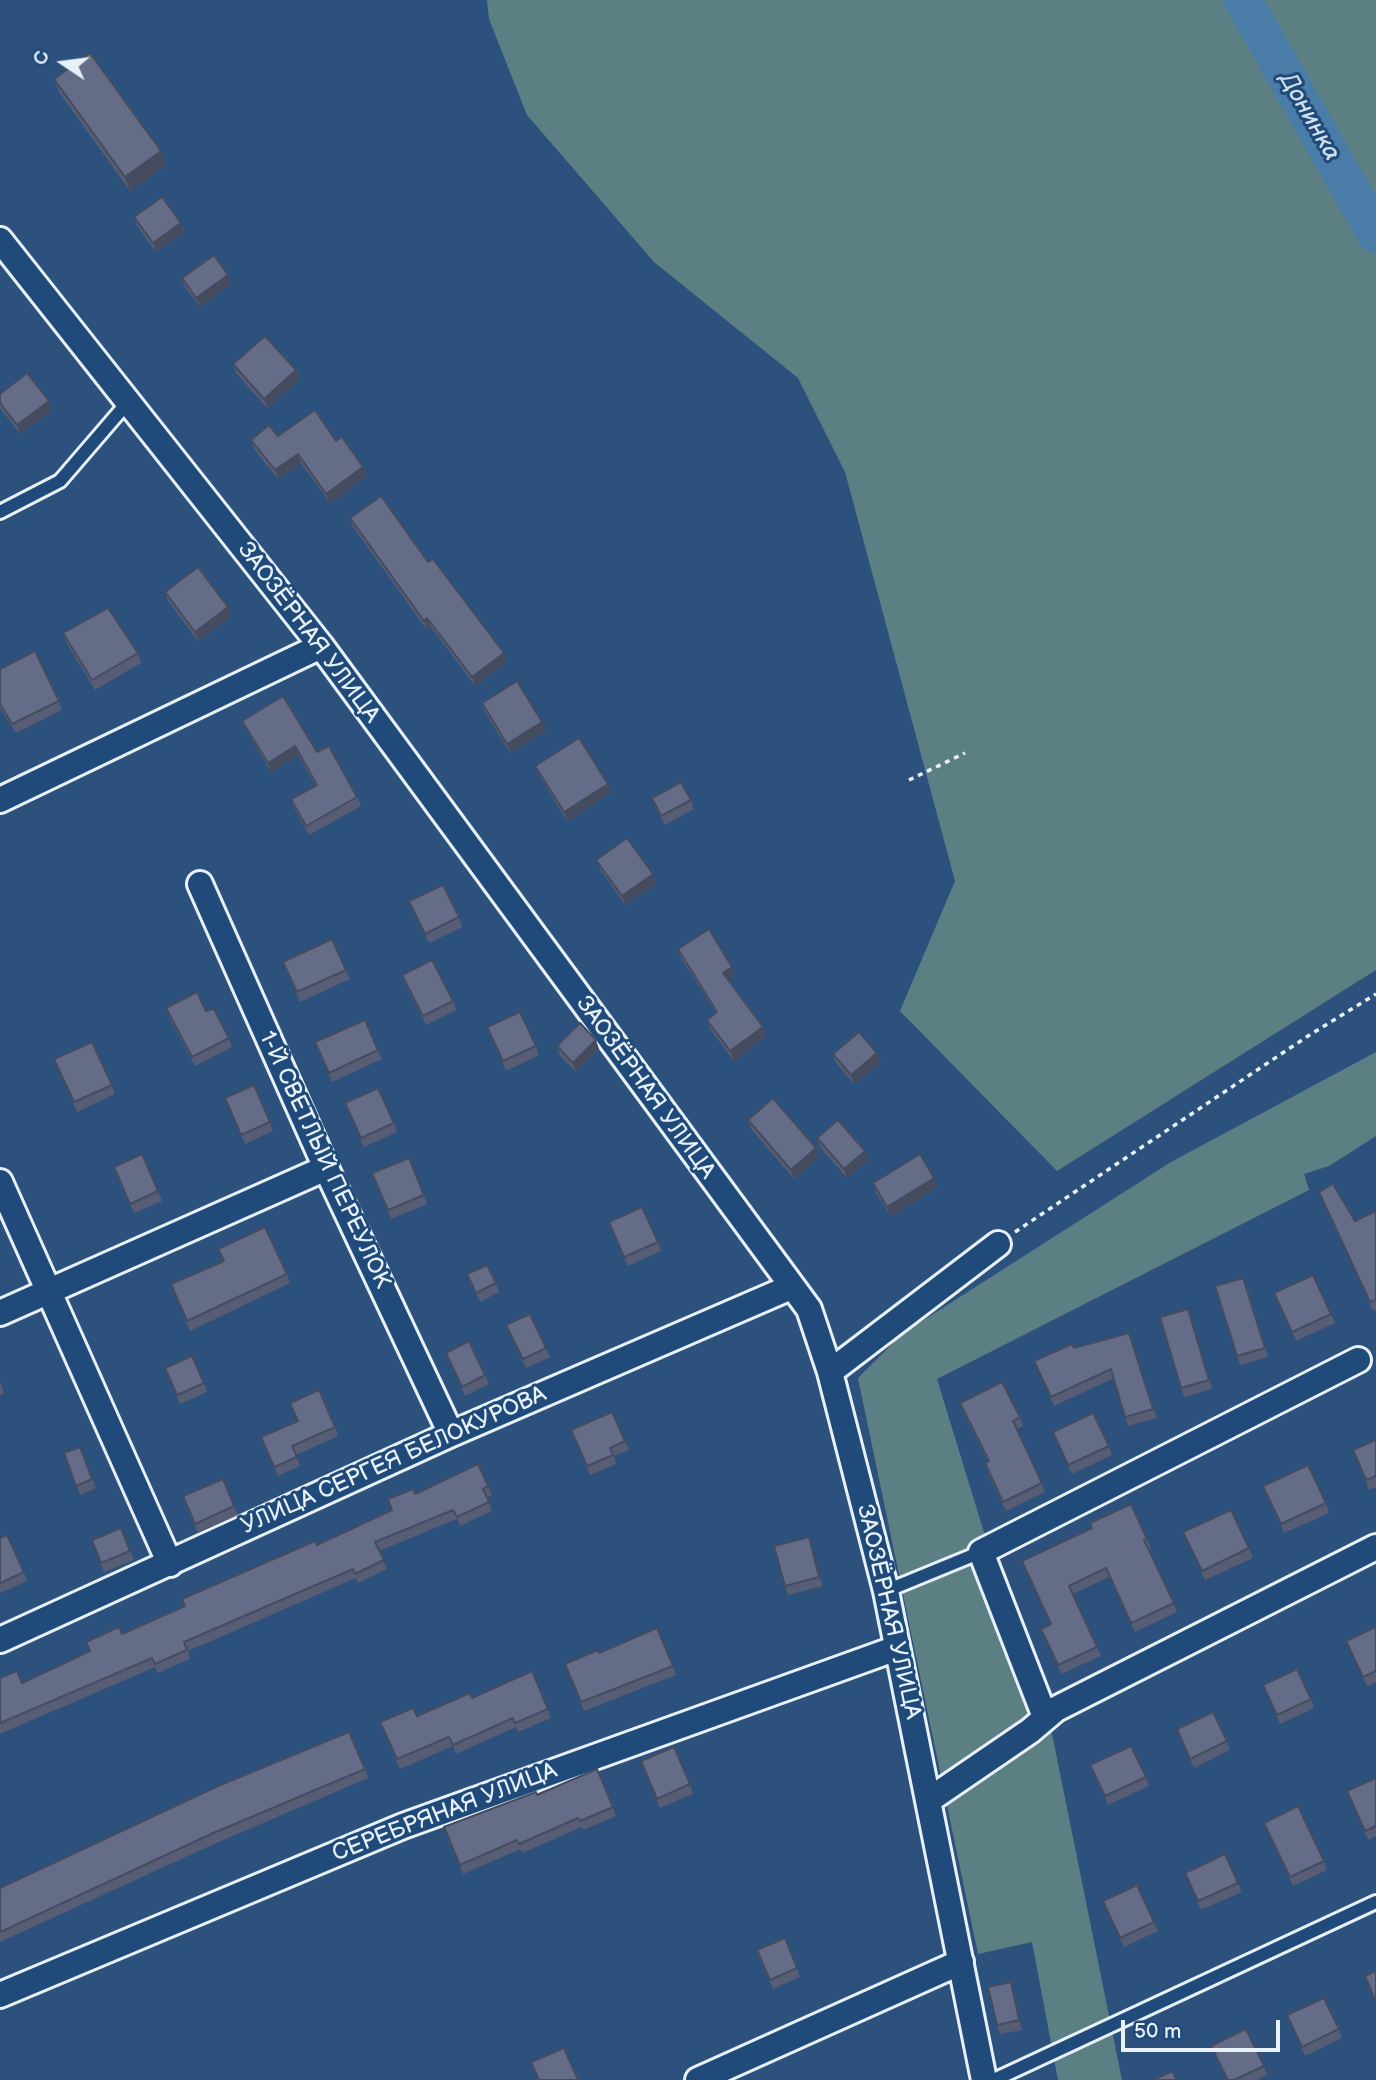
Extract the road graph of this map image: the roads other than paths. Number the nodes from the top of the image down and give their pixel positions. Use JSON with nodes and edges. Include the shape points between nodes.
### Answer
{"nodes":[{"id":1,"x":0,"y":240,"type":"edge"},
{"id":2,"x":128,"y":402,"type":"junction"},
{"id":3,"x":0,"y":512,"type":"edge"},
{"id":4,"x":321,"y":646,"type":"junction"},
{"id":5,"x":0,"y":800,"type":"edge"},
{"id":6,"x":200,"y":884,"type":"dead end"},
{"id":7,"x":326,"y":1168,"type":"junction"},
{"id":8,"x":0,"y":1182,"type":"edge"},
{"id":9,"x":998,"y":1244,"type":"road end"},
{"id":10,"x":791,"y":1287,"type":"junction"},
{"id":11,"x":50,"y":1290,"type":"junction"},
{"id":12,"x":0,"y":1313,"type":"edge"},
{"id":13,"x":1358,"y":1360,"type":"dead end"},
{"id":14,"x":830,"y":1372,"type":"junction"},
{"id":15,"x":451,"y":1434,"type":"junction"},
{"id":16,"x":1376,"y":1548,"type":"edge"},
{"id":17,"x":981,"y":1552,"type":"junction"},
{"id":18,"x":170,"y":1564,"type":"junction"},
{"id":19,"x":886,"y":1591,"type":"junction"},
{"id":20,"x":0,"y":1640,"type":"edge"},
{"id":21,"x":897,"y":1648,"type":"junction"},
{"id":22,"x":1045,"y":1717,"type":"junction"},
{"id":23,"x":929,"y":1800,"type":"junction"},
{"id":24,"x":1376,"y":1902,"type":"edge"},
{"id":25,"x":961,"y":1962,"type":"junction"},
{"id":26,"x":0,"y":1996,"type":"edge"},
{"id":27,"x":698,"y":2080,"type":"edge"},
{"id":28,"x":984,"y":2080,"type":"edge"},
{"id":29,"x":994,"y":2080,"type":"edge"}],
"edges":[{"from":1,"to":2,"type":"street","name":"ЗАОЗЁРНАЯ УЛИЦА"},
{"from":2,"to":3,"type":"lane","via":[[60,481]]},
{"from":2,"to":4,"type":"street","name":"ЗАОЗЁРНАЯ УЛИЦА"},
{"from":4,"to":5,"type":"street"},
{"from":4,"to":10,"type":"street","name":"ЗАОЗЁРНАЯ УЛИЦА"},
{"from":6,"to":7,"type":"street","name":"1-Й СВЕТЛЫЙ ПЕРЕУЛОК"},
{"from":7,"to":11,"type":"street"},
{"from":7,"to":15,"type":"street","name":"1-Й СВЕТЛЫЙ ПЕРЕУЛОК"},
{"from":8,"to":11,"type":"street"},
{"from":9,"to":14,"type":"street"},
{"from":10,"to":14,"type":"street","name":"ЗАОЗЁРНАЯ УЛИЦА","via":[[809,1309]]},
{"from":10,"to":15,"type":"street","name":"УЛИЦА СЕРГЕЯ БЕЛОКУРОВА"},
{"from":11,"to":12,"type":"street"},
{"from":11,"to":18,"type":"street"},
{"from":13,"to":17,"type":"street"},
{"from":14,"to":19,"type":"street","name":"ЗАОЗЁРНАЯ УЛИЦА"},
{"from":15,"to":18,"type":"street","name":"УЛИЦА СЕРГЕЯ БЕЛОКУРОВА"},
{"from":16,"to":22,"type":"street"},
{"from":17,"to":19,"type":"lane"},
{"from":17,"to":22,"type":"street"},
{"from":18,"to":20,"type":"street","name":"УЛИЦА СЕРГЕЯ БЕЛОКУРОВА"},
{"from":19,"to":21,"type":"street","name":"ЗАОЗЁРНАЯ УЛИЦА"},
{"from":21,"to":23,"type":"street","name":"ЗАОЗЁРНАЯ УЛИЦА"},
{"from":21,"to":26,"type":"street","name":"СЕРЕБРЯНАЯ УЛИЦА","via":[[402,1826]]},
{"from":22,"to":23,"type":"street"},
{"from":23,"to":25,"type":"street","name":"ЗАОЗЁРНАЯ УЛИЦА"},
{"from":24,"to":29,"type":"lane"},
{"from":25,"to":27,"type":"street"},
{"from":25,"to":28,"type":"street","name":"ЗАОЗЁРНАЯ УЛИЦА"}]}
